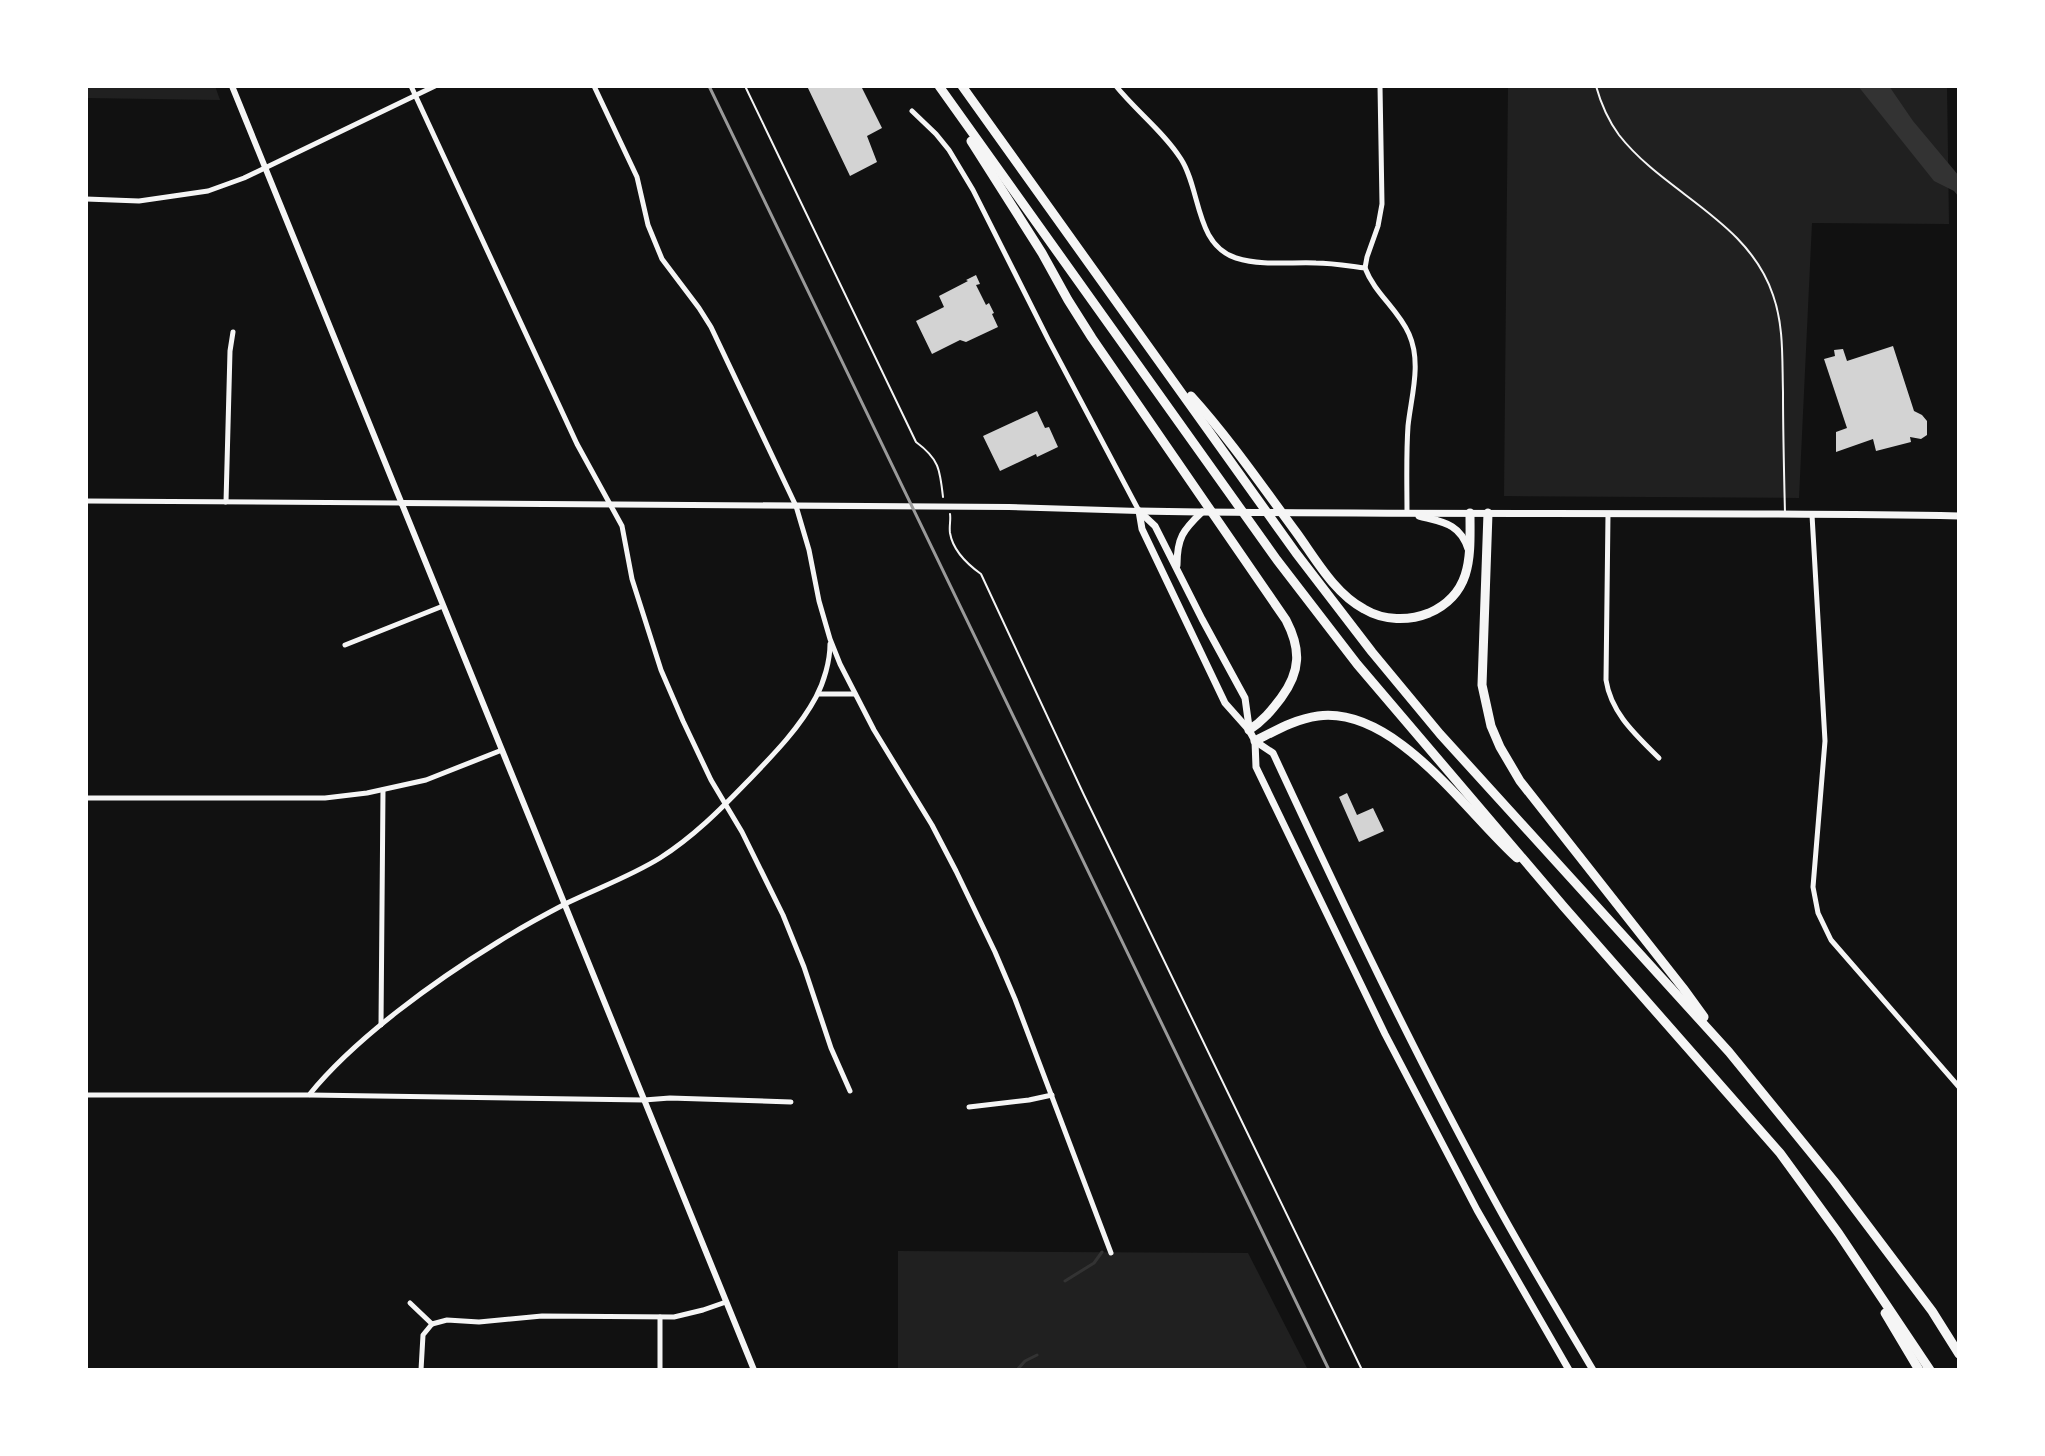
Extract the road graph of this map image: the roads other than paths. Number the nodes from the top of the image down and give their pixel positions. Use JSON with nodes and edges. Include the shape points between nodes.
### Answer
{"nodes":[{"id":1,"x":232,"y":86,"type":"edge"},
{"id":2,"x":411,"y":86,"type":"edge"},
{"id":3,"x":435,"y":86,"type":"edge"},
{"id":4,"x":594,"y":86,"type":"edge"},
{"id":5,"x":939,"y":86,"type":"edge"},
{"id":6,"x":962,"y":86,"type":"edge"},
{"id":7,"x":1116,"y":86,"type":"edge"},
{"id":8,"x":1380,"y":86,"type":"edge"},
{"id":9,"x":1596,"y":86,"type":"edge"},
{"id":10,"x":415,"y":95,"type":"junction"},
{"id":11,"x":912,"y":111,"type":"dead end"},
{"id":12,"x":960,"y":115,"type":"junction"},
{"id":13,"x":265,"y":168,"type":"junction"},
{"id":14,"x":86,"y":199,"type":"edge"},
{"id":15,"x":1365,"y":268,"type":"junction"},
{"id":16,"x":233,"y":332,"type":"dead end"},
{"id":17,"x":1161,"y":364,"type":"junction"},
{"id":18,"x":86,"y":501,"type":"edge"},
{"id":19,"x":226,"y":502,"type":"junction"},
{"id":20,"x":401,"y":503,"type":"junction"},
{"id":21,"x":610,"y":504,"type":"junction"},
{"id":22,"x":796,"y":506,"type":"junction"},
{"id":23,"x":1139,"y":511,"type":"junction"},
{"id":24,"x":1202,"y":512,"type":"junction"},
{"id":25,"x":1470,"y":513,"type":"junction"},
{"id":26,"x":1488,"y":513,"type":"junction"},
{"id":27,"x":1608,"y":513,"type":"junction"},
{"id":28,"x":1408,"y":514,"type":"junction"},
{"id":29,"x":1785,"y":515,"type":"junction"},
{"id":30,"x":1812,"y":515,"type":"junction"},
{"id":31,"x":1959,"y":516,"type":"edge"},
{"id":32,"x":1470,"y":561,"type":"junction"},
{"id":33,"x":1177,"y":568,"type":"junction"},
{"id":34,"x":443,"y":606,"type":"junction"},
{"id":35,"x":830,"y":639,"type":"junction"},
{"id":36,"x":345,"y":645,"type":"dead end"},
{"id":37,"x":818,"y":694,"type":"junction"},
{"id":38,"x":855,"y":694,"type":"junction"},
{"id":39,"x":1249,"y":730,"type":"junction"},
{"id":40,"x":1255,"y":741,"type":"junction"},
{"id":41,"x":502,"y":750,"type":"junction"},
{"id":42,"x":1659,"y":758,"type":"dead end"},
{"id":43,"x":383,"y":790,"type":"junction"},
{"id":44,"x":86,"y":798,"type":"edge"},
{"id":45,"x":725,"y":804,"type":"junction"},
{"id":46,"x":1541,"y":879,"type":"junction"},
{"id":47,"x":565,"y":904,"type":"junction"},
{"id":48,"x":381,"y":1026,"type":"junction"},
{"id":49,"x":1729,"y":1052,"type":"junction"},
{"id":50,"x":1959,"y":1087,"type":"edge"},
{"id":51,"x":850,"y":1091,"type":"dead end"},
{"id":52,"x":86,"y":1095,"type":"edge"},
{"id":53,"x":309,"y":1095,"type":"junction"},
{"id":54,"x":1052,"y":1095,"type":"junction"},
{"id":55,"x":644,"y":1100,"type":"junction"},
{"id":56,"x":791,"y":1102,"type":"dead end"},
{"id":57,"x":969,"y":1107,"type":"dead end"},
{"id":58,"x":1456,"y":1128,"type":"junction"},
{"id":59,"x":1438,"y":1136,"type":"junction"},
{"id":60,"x":1494,"y":1200,"type":"junction"},
{"id":61,"x":1477,"y":1210,"type":"junction"},
{"id":62,"x":1839,"y":1234,"type":"junction"},
{"id":63,"x":1111,"y":1253,"type":"dead end"},
{"id":64,"x":726,"y":1302,"type":"junction"},
{"id":65,"x":410,"y":1303,"type":"dead end"},
{"id":66,"x":1932,"y":1311,"type":"junction"},
{"id":67,"x":660,"y":1317,"type":"junction"},
{"id":68,"x":432,"y":1324,"type":"junction"},
{"id":69,"x":1959,"y":1342,"type":"edge"},
{"id":70,"x":1959,"y":1354,"type":"edge"},
{"id":71,"x":421,"y":1370,"type":"edge"},
{"id":72,"x":660,"y":1370,"type":"edge"},
{"id":73,"x":754,"y":1370,"type":"edge"},
{"id":74,"x":1569,"y":1370,"type":"edge"},
{"id":75,"x":1593,"y":1370,"type":"edge"},
{"id":76,"x":1919,"y":1370,"type":"edge"},
{"id":77,"x":1930,"y":1370,"type":"edge"}],
"edges":[{"from":1,"to":13,"type":"street"},
{"from":2,"to":10,"type":"street"},
{"from":3,"to":10,"type":"street"},
{"from":4,"to":22,"type":"street","via":[[633,168],[662,259],[711,327]]},
{"from":5,"to":12,"type":"highway"},
{"from":6,"to":17,"type":"highway"},
{"from":7,"to":15,"type":"street","via":[[1180,157],[1209,236],[1221,250],[1262,263]]},
{"from":8,"to":15,"type":"street","via":[[1382,204]]},
{"from":9,"to":29,"type":"lane","via":[[1620,136],[1733,233],[1757,262],[1773,294],[1782,329]]},
{"from":10,"to":13,"type":"street"},
{"from":10,"to":21,"type":"street"},
{"from":11,"to":23,"type":"street","via":[[949,150],[973,190]]},
{"from":12,"to":39,"type":"highway","via":[[970,140],[1092,338],[1294,637],[1296,670],[1290,685],[1270,713]]},
{"from":12,"to":46,"type":"highway","via":[[1286,571],[1393,708]]},
{"from":13,"to":14,"type":"street","via":[[194,194],[139,201]]},
{"from":13,"to":20,"type":"street"},
{"from":15,"to":28,"type":"street","via":[[1412,342]]},
{"from":16,"to":19,"type":"street"},
{"from":17,"to":32,"type":"highway","via":[[1209,416],[1334,584],[1364,610],[1402,619],[1434,610],[1460,587]]},
{"from":17,"to":49,"type":"highway","via":[[1372,652]]},
{"from":18,"to":19,"type":"street"},
{"from":19,"to":20,"type":"street"},
{"from":20,"to":21,"type":"street"},
{"from":20,"to":34,"type":"street"},
{"from":21,"to":22,"type":"street"},
{"from":21,"to":45,"type":"street","via":[[622,526],[632,579],[661,670]]},
{"from":22,"to":23,"type":"street"},
{"from":22,"to":35,"type":"street"},
{"from":23,"to":24,"type":"main road"},
{"from":23,"to":33,"type":"main road","via":[[1155,526]]},
{"from":23,"to":39,"type":"main road","via":[[1142,529],[1225,703]]},
{"from":24,"to":28,"type":"main road"},
{"from":24,"to":33,"type":"main road","via":[[1183,532]]},
{"from":25,"to":26,"type":"main road"},
{"from":25,"to":28,"type":"main road"},
{"from":25,"to":32,"type":"highway"},
{"from":26,"to":27,"type":"main road"},
{"from":26,"to":49,"type":"highway","via":[[1482,685],[1500,747],[1520,781]]},
{"from":27,"to":29,"type":"main road"},
{"from":27,"to":42,"type":"street","via":[[1608,696]]},
{"from":28,"to":32,"type":"main road","via":[[1458,531]]},
{"from":29,"to":30,"type":"main road"},
{"from":30,"to":31,"type":"main road"},
{"from":30,"to":50,"type":"street","via":[[1825,741],[1815,902],[1831,940]]},
{"from":33,"to":39,"type":"main road","via":[[1245,698]]},
{"from":34,"to":36,"type":"street"},
{"from":34,"to":41,"type":"street"},
{"from":35,"to":37,"type":"street"},
{"from":35,"to":38,"type":"street"},
{"from":37,"to":38,"type":"street"},
{"from":37,"to":45,"type":"street","via":[[778,749]]},
{"from":38,"to":54,"type":"street","via":[[956,871]]},
{"from":39,"to":40,"type":"main road"},
{"from":40,"to":46,"type":"highway","via":[[1319,716],[1377,729],[1412,752]]},
{"from":40,"to":58,"type":"main road","via":[[1273,753]]},
{"from":40,"to":59,"type":"main road","via":[[1256,767]]},
{"from":41,"to":43,"type":"street","via":[[426,780]]},
{"from":41,"to":47,"type":"street"},
{"from":43,"to":44,"type":"street","via":[[309,799]]},
{"from":43,"to":48,"type":"street"},
{"from":45,"to":47,"type":"street","via":[[660,858]]},
{"from":45,"to":51,"type":"street","via":[[783,915]]},
{"from":46,"to":62,"type":"highway","via":[[1780,1153]]},
{"from":47,"to":48,"type":"street","via":[[466,962]]},
{"from":47,"to":55,"type":"street"},
{"from":48,"to":53,"type":"street"},
{"from":49,"to":66,"type":"highway"},
{"from":52,"to":53,"type":"street"},
{"from":53,"to":55,"type":"street"},
{"from":54,"to":57,"type":"street"},
{"from":54,"to":63,"type":"street"},
{"from":55,"to":56,"type":"street"},
{"from":55,"to":64,"type":"street"},
{"from":58,"to":59,"type":"main road"},
{"from":58,"to":60,"type":"main road"},
{"from":59,"to":61,"type":"main road"},
{"from":60,"to":61,"type":"main road"},
{"from":60,"to":75,"type":"main road"},
{"from":61,"to":74,"type":"main road"},
{"from":62,"to":76,"type":"highway"},
{"from":62,"to":77,"type":"highway"},
{"from":64,"to":67,"type":"street"},
{"from":64,"to":73,"type":"street"},
{"from":65,"to":68,"type":"street"},
{"from":66,"to":69,"type":"highway"},
{"from":66,"to":70,"type":"highway"},
{"from":67,"to":68,"type":"street","via":[[542,1316]]},
{"from":67,"to":72,"type":"street"},
{"from":68,"to":71,"type":"street","via":[[423,1335]]}]}
